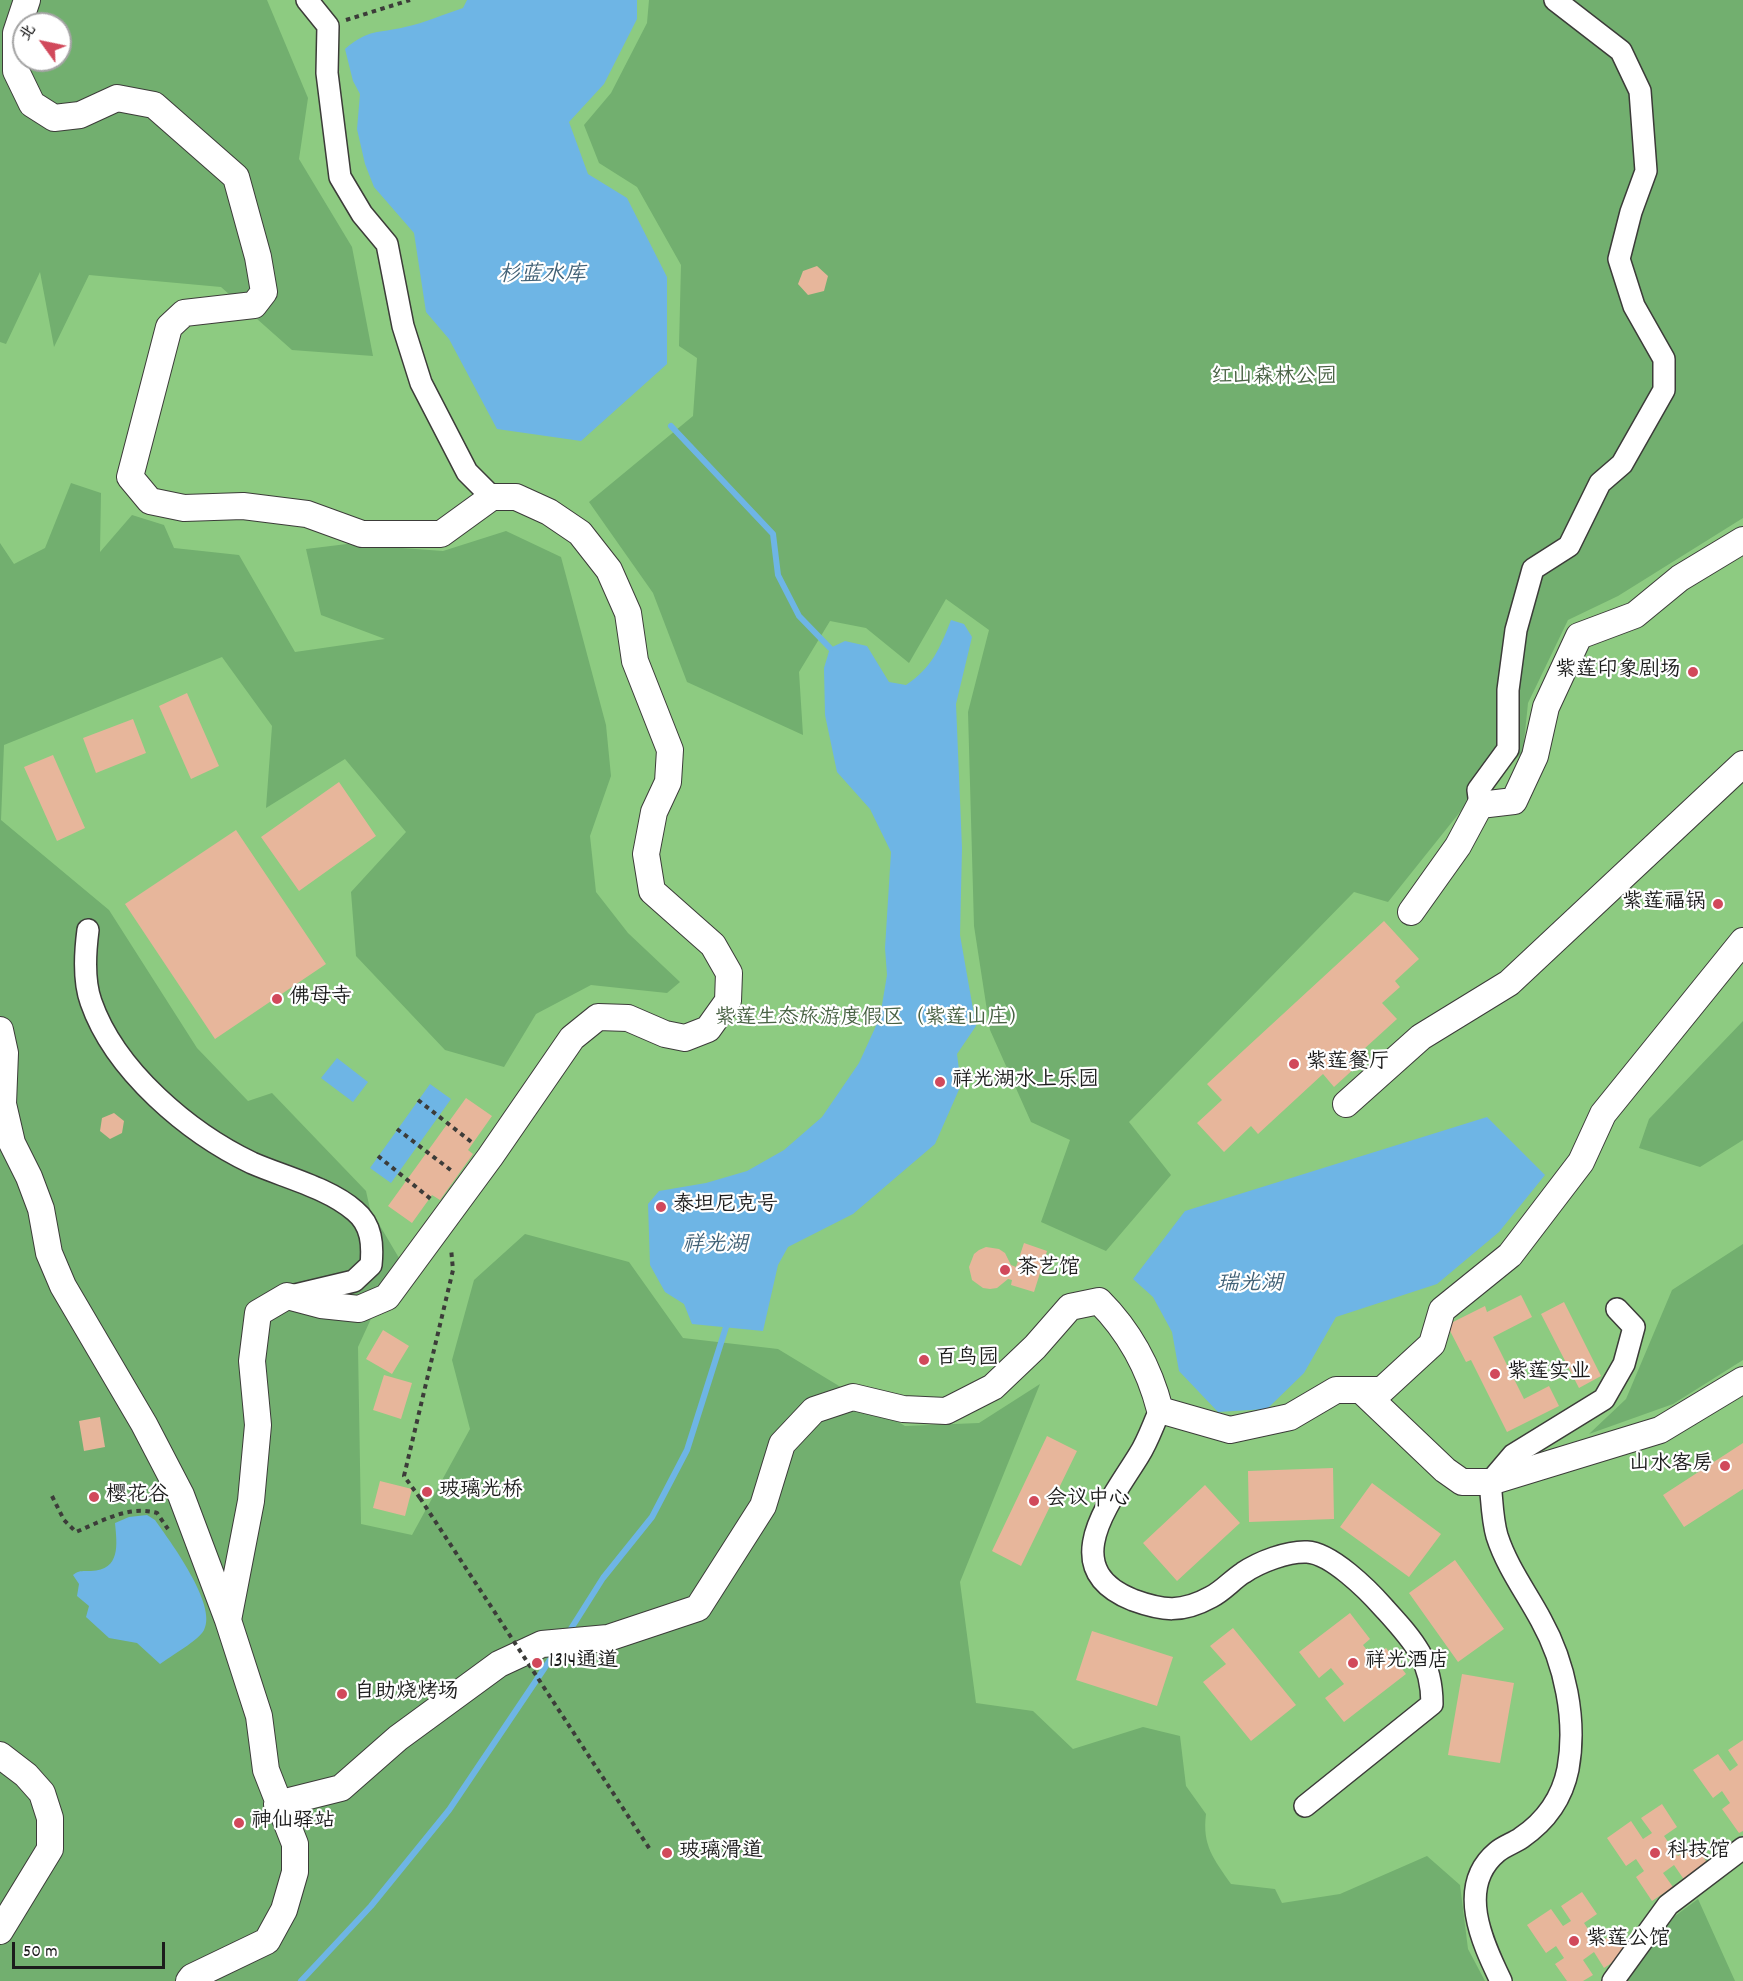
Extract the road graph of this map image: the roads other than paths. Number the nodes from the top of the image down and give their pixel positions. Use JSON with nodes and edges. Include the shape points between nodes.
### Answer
{"nodes":[{"id":1,"x":27,"y":0,"type":"edge"},
{"id":2,"x":307,"y":0,"type":"edge"},
{"id":3,"x":1556,"y":0,"type":"edge"},
{"id":4,"x":492,"y":497,"type":"junction"},
{"id":5,"x":1743,"y":540,"type":"edge"},
{"id":6,"x":1743,"y":764,"type":"edge"},
{"id":7,"x":1480,"y":805,"type":"junction"},
{"id":8,"x":1411,"y":912,"type":"dead end"},
{"id":9,"x":88,"y":930,"type":"dead end"},
{"id":10,"x":1743,"y":941,"type":"edge"},
{"id":11,"x":0,"y":1030,"type":"edge"},
{"id":12,"x":1346,"y":1104,"type":"dead end"},
{"id":13,"x":287,"y":1296,"type":"junction"},
{"id":14,"x":1617,"y":1309,"type":"dead end"},
{"id":15,"x":1743,"y":1380,"type":"edge"},
{"id":16,"x":1363,"y":1392,"type":"junction"},
{"id":17,"x":1160,"y":1410,"type":"junction"},
{"id":18,"x":1490,"y":1482,"type":"junction"},
{"id":19,"x":228,"y":1620,"type":"junction"},
{"id":20,"x":0,"y":1755,"type":"edge"},
{"id":21,"x":277,"y":1804,"type":"junction"},
{"id":22,"x":1305,"y":1806,"type":"dead end"},
{"id":23,"x":1743,"y":1848,"type":"edge"},
{"id":24,"x":0,"y":1931,"type":"edge"},
{"id":25,"x":189,"y":1981,"type":"edge"},
{"id":26,"x":1501,"y":1981,"type":"edge"},
{"id":27,"x":1613,"y":1981,"type":"edge"}],
"edges":[{"from":1,"to":4,"type":"street","via":[[16,33],[16,71],[32,104],[54,118],[80,115],[117,98],[154,105],[236,177],[258,257],[264,292],[254,305],[184,313],[169,327],[130,477],[150,501],[184,508],[243,506],[307,514],[362,534],[441,534]]},
{"from":2,"to":4,"type":"street","via":[[328,26],[327,73],[340,177],[362,214],[387,244],[403,326],[421,383],[467,472]]},
{"from":3,"to":7,"type":"street","via":[[1621,51],[1640,91],[1646,171],[1619,259],[1634,306],[1664,359],[1664,390],[1622,464],[1600,483],[1569,546],[1533,569],[1516,630],[1508,690],[1508,749],[1478,790]]},
{"from":4,"to":13,"type":"street","via":[[516,497],[549,512],[580,533],[609,570],[628,613],[635,661],[670,750],[668,782],[654,812],[646,854],[652,891],[713,945],[729,973],[728,1001],[708,1029],[685,1038],[664,1034],[628,1018],[598,1017],[572,1038],[387,1297],[359,1309]]},
{"from":5,"to":7,"type":"street","via":[[1680,578],[1635,615],[1579,636],[1546,707],[1535,756],[1514,801]]},
{"from":6,"to":12,"type":"street","via":[[1509,982],[1421,1037]]},
{"from":7,"to":8,"type":"street","via":[[1458,846]]},
{"from":9,"to":13,"type":"street","via":[[84,959],[90,1002],[140,1081],[188,1125],[251,1162],[356,1211],[373,1239],[371,1265],[354,1281]]},
{"from":10,"to":16,"type":"street","via":[[1603,1114],[1581,1162],[1510,1255],[1442,1310],[1432,1344],[1382,1390]]},
{"from":11,"to":19,"type":"street","via":[[5,1053],[5,1113],[12,1143],[41,1209],[49,1253],[63,1286],[181,1495]]},
{"from":13,"to":19,"type":"street","via":[[258,1313],[252,1360],[258,1425],[251,1501]]},
{"from":14,"to":18,"type":"street","via":[[1634,1327],[1624,1364],[1604,1399],[1513,1455]]},
{"from":15,"to":18,"type":"street","via":[[1660,1430]]},
{"from":16,"to":17,"type":"street","via":[[1336,1390],[1290,1416],[1230,1430]]},
{"from":16,"to":18,"type":"street","via":[[1445,1470],[1462,1482]]},
{"from":17,"to":21,"type":"street","via":[[1137,1347],[1099,1301],[1070,1307],[993,1387],[946,1411],[903,1409],[854,1397],[814,1410],[782,1444],[763,1506],[698,1608],[608,1638],[542,1644],[499,1664],[398,1738],[342,1788]]},
{"from":17,"to":22,"type":"street","via":[[1092,1539],[1093,1560],[1105,1584],[1159,1610],[1187,1608],[1212,1597],[1246,1571],[1280,1556],[1308,1551],[1332,1562],[1365,1588],[1421,1650],[1432,1680],[1432,1704]]},
{"from":18,"to":26,"type":"street","via":[[1500,1544],[1557,1652],[1567,1691],[1571,1731],[1568,1769],[1560,1798],[1521,1839],[1497,1852],[1482,1871],[1475,1893],[1476,1922]]},
{"from":19,"to":21,"type":"street","via":[[259,1716],[266,1770]]},
{"from":20,"to":24,"type":"street","via":[[42,1793],[50,1818],[50,1849]]},
{"from":21,"to":25,"type":"street","via":[[295,1844],[295,1872],[284,1910],[267,1941]]},
{"from":23,"to":27,"type":"street","via":[[1668,1905]]}]}
